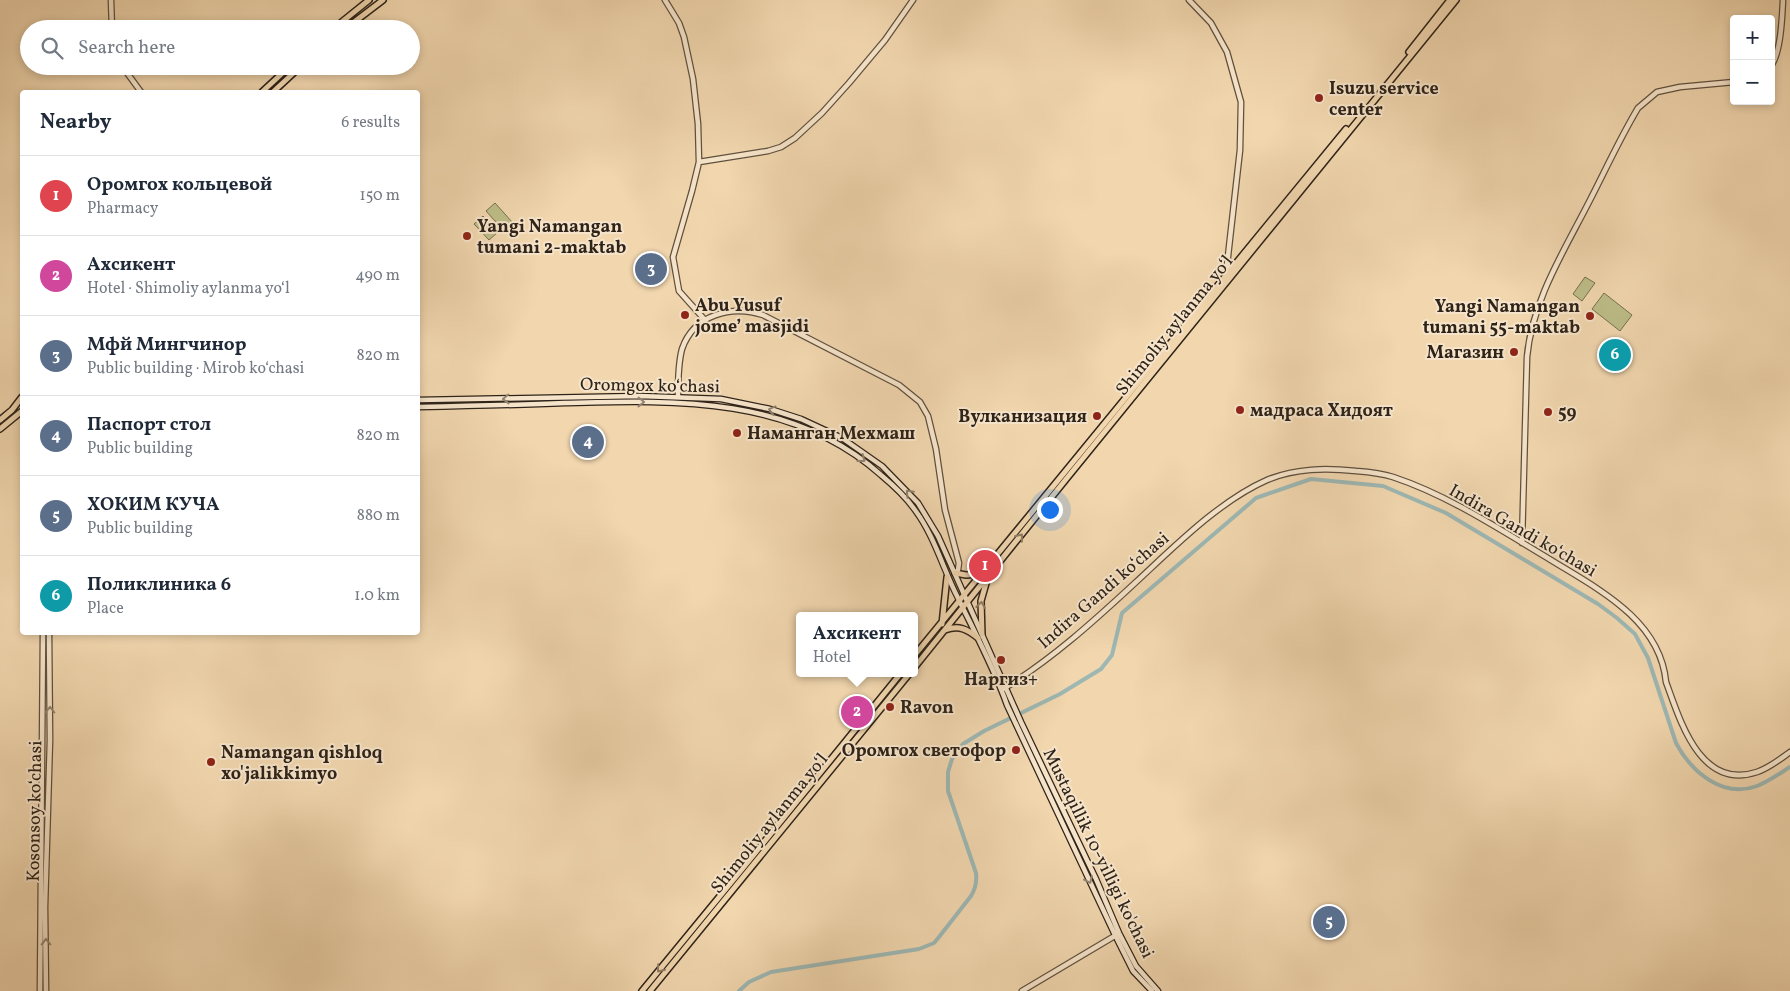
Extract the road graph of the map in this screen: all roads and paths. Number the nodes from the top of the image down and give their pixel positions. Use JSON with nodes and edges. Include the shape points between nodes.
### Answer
{"nodes":[{"id":1,"x":111,"y":0,"type":"edge"},
{"id":2,"x":369,"y":0,"type":"edge"},
{"id":3,"x":382,"y":0,"type":"edge"},
{"id":4,"x":665,"y":0,"type":"edge"},
{"id":5,"x":913,"y":0,"type":"edge"},
{"id":6,"x":1189,"y":0,"type":"edge"},
{"id":7,"x":1450,"y":0,"type":"edge"},
{"id":8,"x":1456,"y":0,"type":"edge"},
{"id":9,"x":1783,"y":0,"type":"edge"},
{"id":10,"x":112,"y":20,"type":"edge"},
{"id":11,"x":344,"y":20,"type":"edge"},
{"id":12,"x":356,"y":20,"type":"edge"},
{"id":13,"x":1415,"y":47,"type":"junction"},
{"id":14,"x":1774,"y":60,"type":"edge"},
{"id":15,"x":129,"y":75,"type":"edge"},
{"id":16,"x":280,"y":75,"type":"edge"},
{"id":17,"x":291,"y":75,"type":"edge"},
{"id":18,"x":1730,"y":82,"type":"edge"},
{"id":19,"x":140,"y":90,"type":"edge"},
{"id":20,"x":264,"y":90,"type":"edge"},
{"id":21,"x":275,"y":90,"type":"edge"},
{"id":22,"x":699,"y":162,"type":"junction"},
{"id":23,"x":1231,"y":273,"type":"junction"},
{"id":24,"x":705,"y":320,"type":"junction"},
{"id":25,"x":678,"y":396,"type":"junction"},
{"id":26,"x":20,"y":400,"type":"edge"},
{"id":27,"x":420,"y":400,"type":"edge"},
{"id":28,"x":420,"y":407,"type":"edge"},
{"id":29,"x":14,"y":408,"type":"junction"},
{"id":30,"x":20,"y":411,"type":"edge"},
{"id":31,"x":20,"y":414,"type":"edge"},
{"id":32,"x":0,"y":420,"type":"edge"},
{"id":33,"x":0,"y":429,"type":"edge"},
{"id":34,"x":1065,"y":476,"type":"junction"},
{"id":35,"x":1522,"y":543,"type":"junction"},
{"id":36,"x":955,"y":573,"type":"junction"},
{"id":37,"x":981,"y":574,"type":"junction"},
{"id":38,"x":948,"y":577,"type":"junction"},
{"id":39,"x":988,"y":578,"type":"junction"},
{"id":40,"x":965,"y":594,"type":"junction"},
{"id":41,"x":959,"y":601,"type":"junction"},
{"id":42,"x":968,"y":603,"type":"junction"},
{"id":43,"x":963,"y":609,"type":"junction"},
{"id":44,"x":943,"y":628,"type":"junction"},
{"id":45,"x":43,"y":635,"type":"edge"},
{"id":46,"x":50,"y":635,"type":"edge"},
{"id":47,"x":980,"y":636,"type":"junction"},
{"id":48,"x":918,"y":652,"type":"edge"},
{"id":49,"x":918,"y":662,"type":"edge"},
{"id":50,"x":898,"y":677,"type":"edge"},
{"id":51,"x":907,"y":677,"type":"edge"},
{"id":52,"x":1004,"y":688,"type":"junction"},
{"id":53,"x":1019,"y":723,"type":"junction"},
{"id":54,"x":1790,"y":752,"type":"edge"},
{"id":55,"x":1117,"y":934,"type":"junction"},
{"id":56,"x":677,"y":952,"type":"junction"},
{"id":57,"x":40,"y":991,"type":"edge"},
{"id":58,"x":46,"y":991,"type":"edge"},
{"id":59,"x":642,"y":991,"type":"edge"},
{"id":60,"x":650,"y":991,"type":"edge"},
{"id":61,"x":1022,"y":991,"type":"edge"},
{"id":62,"x":1152,"y":991,"type":"edge"},
{"id":63,"x":1158,"y":991,"type":"edge"}],
"edges":[{"from":1,"to":10,"type":"street"},
{"from":2,"to":11,"type":"main road"},
{"from":3,"to":12,"type":"main road"},
{"from":4,"to":22,"type":"street","via":[[679,23],[693,79]]},
{"from":5,"to":22,"type":"street","via":[[849,83],[795,138],[780,147]]},
{"from":6,"to":23,"type":"street","via":[[1211,23],[1227,52],[1241,102],[1240,150],[1227,265]]},
{"from":7,"to":13,"type":"main road","name":"Shimoliy aylanma yoʻl"},
{"from":8,"to":13,"type":"main road","name":"Shimoliy aylanma yoʻl"},
{"from":9,"to":14,"type":"street"},
{"from":13,"to":23,"type":"main road","name":"Shimoliy aylanma yoʻl"},
{"from":15,"to":19,"type":"street"},
{"from":16,"to":20,"type":"main road"},
{"from":17,"to":21,"type":"main road"},
{"from":18,"to":35,"type":"street","via":[[1657,92],[1638,108],[1538,306],[1529,336],[1527,364]]},
{"from":22,"to":24,"type":"street","via":[[672,257],[679,290]]},
{"from":23,"to":34,"type":"main road","name":"Shimoliy aylanma yoʻl"},
{"from":24,"to":25,"type":"street","via":[[682,349]]},
{"from":24,"to":36,"type":"street","via":[[715,314],[739,310],[763,315],[892,381],[920,402],[933,429],[945,510],[959,563]]},
{"from":25,"to":27,"type":"street","name":"Oromgox ko‘chasi","one_way":true},
{"from":36,"to":25,"type":"street","name":"Oromgox ko‘chasi","one_way":true,"via":[[930,521],[911,495],[882,466],[842,438],[770,409],[721,399]]},
{"from":26,"to":29,"type":"main road"},
{"from":28,"to":38,"type":"street","name":"Oromgox ko‘chasi","one_way":true,"via":[[658,402],[736,408],[781,419],[835,441],[874,468],[923,521]]},
{"from":29,"to":30,"type":"street"},
{"from":29,"to":32,"type":"main road"},
{"from":31,"to":33,"type":"main road"},
{"from":34,"to":37,"type":"main road","name":"Shimoliy aylanma yoʻl"},
{"from":39,"to":34,"type":"main road","name":"Shimoliy aylanma yoʻl","one_way":true},
{"from":35,"to":52,"type":"street","name":"Indira Gandi koʻchasi","via":[[1458,505],[1393,477],[1329,468],[1299,471],[1269,480],[1238,496],[1175,545],[1060,648]]},
{"from":35,"to":54,"type":"street","name":"Indira Gandi koʻchasi","via":[[1612,599],[1640,624],[1659,654],[1687,736],[1704,760],[1724,772],[1742,775],[1761,770]]},
{"from":36,"to":37,"type":"main road"},
{"from":36,"to":40,"type":"street","name":"Oromgox ko‘chasi"},
{"from":37,"to":40,"type":"main road","name":"Shimoliy aylanma yoʻl"},
{"from":38,"to":41,"type":"street","name":"Oromgox ko‘chasi"},
{"from":38,"to":44,"type":"main road"},
{"from":39,"to":42,"type":"main road","name":"Shimoliy aylanma yoʻl"},
{"from":47,"to":39,"type":"main road","one_way":true,"via":[[981,601]]},
{"from":40,"to":41,"type":"main road","name":"Shimoliy aylanma yoʻl"},
{"from":40,"to":42,"type":"street","name":"Oromgox ko‘chasi"},
{"from":41,"to":43,"type":"street","name":"Oromgox ko‘chasi"},
{"from":41,"to":44,"type":"main road","name":"Shimoliy aylanma yoʻl"},
{"from":42,"to":43,"type":"main road","name":"Shimoliy aylanma yoʻl"},
{"from":42,"to":47,"type":"street","name":"Oromgox ko‘chasi"},
{"from":43,"to":44,"type":"main road","name":"Shimoliy aylanma yoʻl"},
{"from":43,"to":47,"type":"street","name":"Oromgox ko‘chasi"},
{"from":44,"to":47,"type":"main road","via":[[959,627]]},
{"from":44,"to":48,"type":"main road","name":"Shimoliy aylanma yoʻl"},
{"from":44,"to":49,"type":"main road","name":"Shimoliy aylanma yoʻl"},
{"from":45,"to":57,"type":"street","name":"Kosonsoy koʻchasi"},
{"from":58,"to":46,"type":"street","name":"Kosonsoy koʻchasi","one_way":true},
{"from":47,"to":52,"type":"street"},
{"from":50,"to":56,"type":"main road","name":"Shimoliy aylanma yoʻl"},
{"from":51,"to":56,"type":"main road","name":"Shimoliy aylanma yoʻl"},
{"from":52,"to":53,"type":"street"},
{"from":52,"to":53,"type":"street","via":[[1009,709]]},
{"from":53,"to":55,"type":"street","name":"Mustaqillik 10-yilligi ko'chasi","via":[[1096,879]]},
{"from":55,"to":61,"type":"street"},
{"from":55,"to":62,"type":"street","name":"Mustaqillik 10-yilligi ko'chasi","via":[[1133,971]]},
{"from":55,"to":63,"type":"street","name":"Mustaqillik 10-yilligi ko'chasi","via":[[1136,966]]},
{"from":56,"to":59,"type":"main road","name":"Shimoliy aylanma yoʻl","one_way":true},
{"from":56,"to":60,"type":"main road","name":"Shimoliy aylanma yoʻl"}]}
